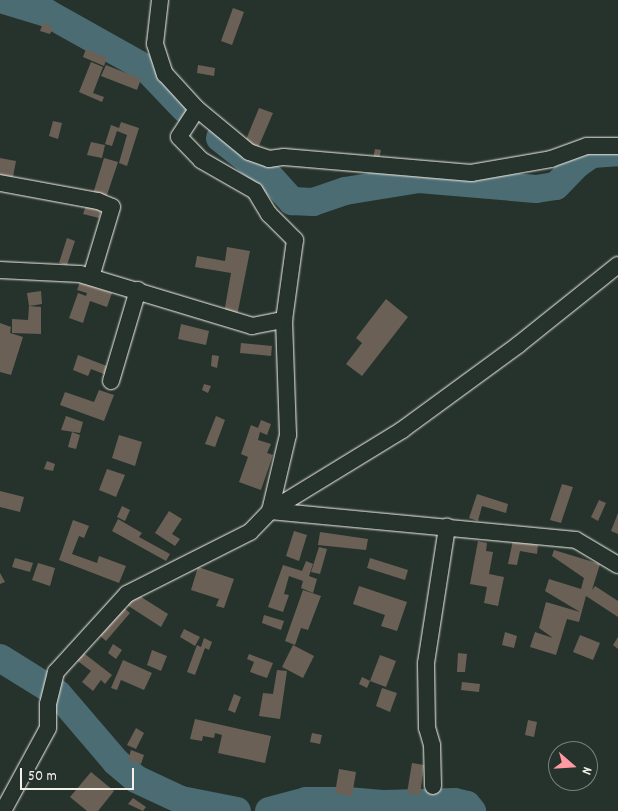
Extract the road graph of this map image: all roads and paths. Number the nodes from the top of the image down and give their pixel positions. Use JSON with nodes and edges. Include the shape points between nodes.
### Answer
{"nodes":[{"id":1,"x":160,"y":0,"type":"edge"},
{"id":2,"x":197,"y":109,"type":"junction"},
{"id":3,"x":618,"y":146,"type":"edge"},
{"id":4,"x":0,"y":183,"type":"edge"},
{"id":5,"x":618,"y":265,"type":"edge"},
{"id":6,"x":0,"y":270,"type":"edge"},
{"id":7,"x":91,"y":277,"type":"junction"},
{"id":8,"x":138,"y":290,"type":"junction"},
{"id":9,"x":284,"y":320,"type":"junction"},
{"id":10,"x":112,"y":381,"type":"dead end"},
{"id":11,"x":270,"y":512,"type":"junction"},
{"id":12,"x":447,"y":527,"type":"junction"},
{"id":13,"x":618,"y":566,"type":"edge"},
{"id":14,"x":433,"y":786,"type":"dead end"},
{"id":15,"x":3,"y":811,"type":"edge"}],
"edges":[{"from":1,"to":2,"type":"street","via":[[155,44],[165,74]]},
{"from":2,"to":3,"type":"street","via":[[249,152],[269,159],[284,157],[470,173],[551,159],[587,146]]},
{"from":2,"to":9,"type":"street","via":[[179,137],[201,160],[255,191],[269,214],[295,240]]},
{"from":4,"to":7,"type":"street","via":[[98,201],[112,207]]},
{"from":5,"to":11,"type":"street","via":[[518,345],[402,430]]},
{"from":6,"to":7,"type":"street","via":[[47,271]]},
{"from":7,"to":8,"type":"street"},
{"from":8,"to":9,"type":"street","via":[[252,326]]},
{"from":8,"to":10,"type":"street"},
{"from":9,"to":11,"type":"street","via":[[288,435]]},
{"from":11,"to":12,"type":"street"},
{"from":11,"to":15,"type":"street","via":[[250,532],[127,594],[56,672],[48,704],[48,728]]},
{"from":12,"to":13,"type":"street","via":[[576,540]]},
{"from":12,"to":14,"type":"street","via":[[426,663],[427,728],[432,745]]}]}
